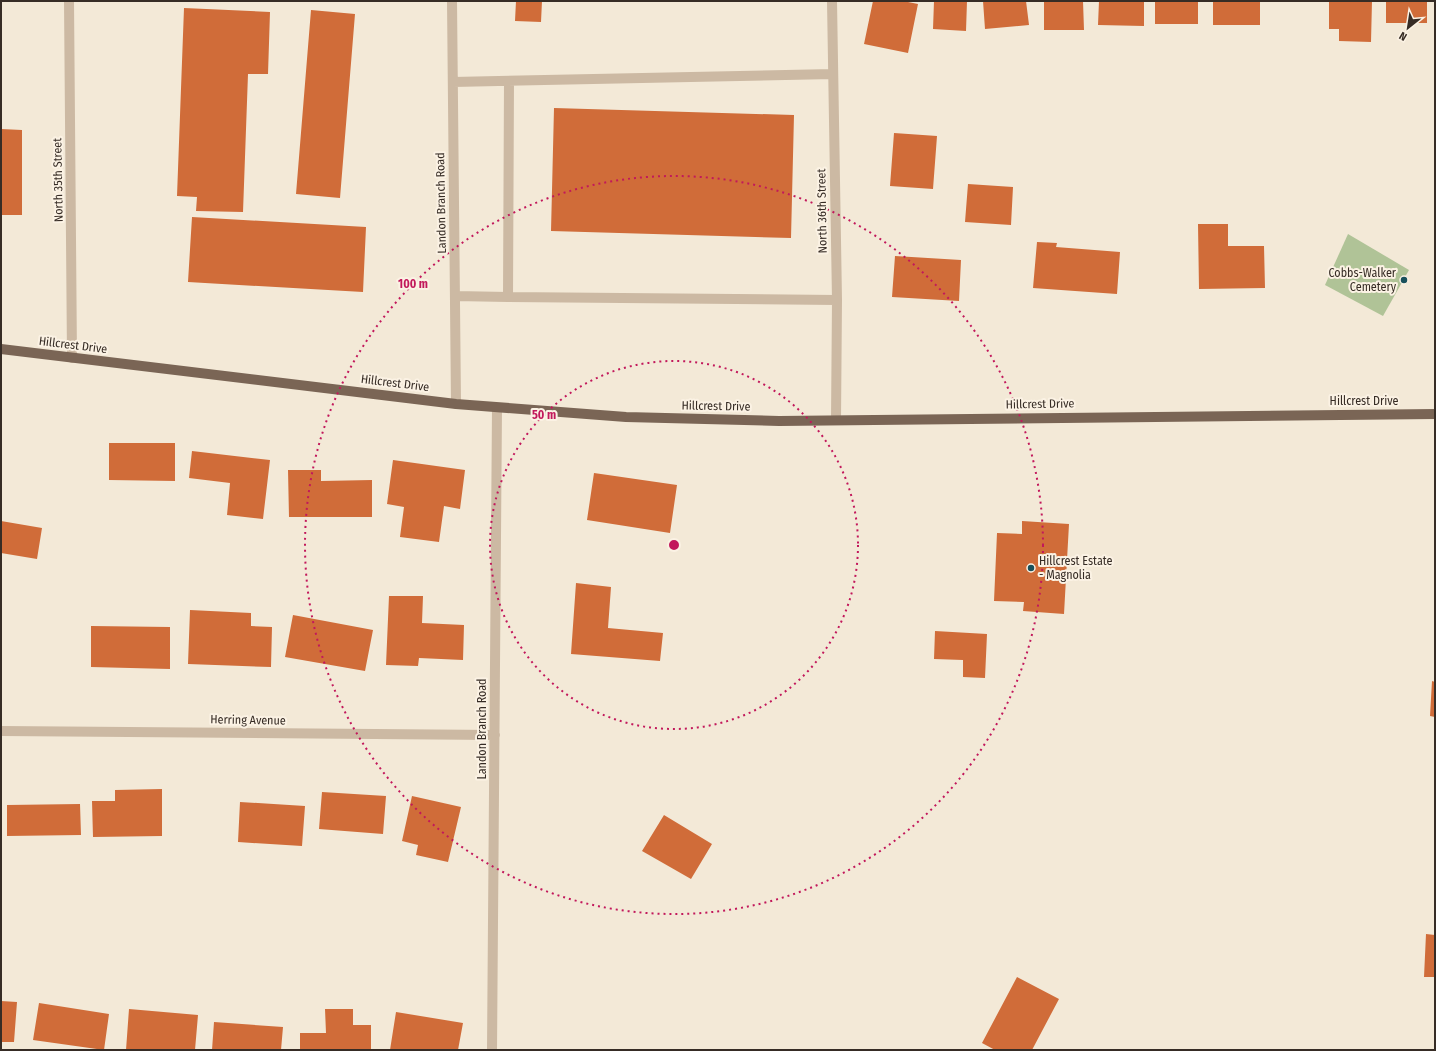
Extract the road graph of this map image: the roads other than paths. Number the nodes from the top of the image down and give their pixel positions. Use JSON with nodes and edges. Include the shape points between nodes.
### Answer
{"nodes":[{"id":1,"x":69,"y":1,"type":"edge"},
{"id":2,"x":452,"y":1,"type":"edge"},
{"id":3,"x":832,"y":1,"type":"edge"},
{"id":4,"x":833,"y":74,"type":"junction"},
{"id":5,"x":509,"y":81,"type":"junction"},
{"id":6,"x":453,"y":82,"type":"junction"},
{"id":7,"x":455,"y":296,"type":"junction"},
{"id":8,"x":508,"y":297,"type":"junction"},
{"id":9,"x":837,"y":300,"type":"junction"},
{"id":10,"x":1,"y":349,"type":"edge"},
{"id":11,"x":72,"y":358,"type":"junction"},
{"id":12,"x":456,"y":404,"type":"junction"},
{"id":13,"x":497,"y":408,"type":"junction"},
{"id":14,"x":1435,"y":414,"type":"edge"},
{"id":15,"x":836,"y":420,"type":"junction"},
{"id":16,"x":1,"y":731,"type":"edge"},
{"id":17,"x":495,"y":735,"type":"junction"},
{"id":18,"x":492,"y":1050,"type":"edge"}],
"edges":[{"from":1,"to":11,"type":"street","name":"North 35th Street"},
{"from":2,"to":6,"type":"street","name":"Landon Branch Road"},
{"from":3,"to":4,"type":"street","name":"North 36th Street"},
{"from":4,"to":5,"type":"street"},
{"from":4,"to":9,"type":"street","name":"North 36th Street"},
{"from":5,"to":6,"type":"street"},
{"from":5,"to":8,"type":"street"},
{"from":6,"to":7,"type":"street","name":"Landon Branch Road"},
{"from":7,"to":8,"type":"street"},
{"from":7,"to":12,"type":"street","name":"Landon Branch Road"},
{"from":8,"to":9,"type":"street"},
{"from":9,"to":15,"type":"street","name":"North 36th Street"},
{"from":10,"to":11,"type":"main road","name":"Hillcrest Drive"},
{"from":11,"to":12,"type":"main road","name":"Hillcrest Drive"},
{"from":12,"to":13,"type":"main road","name":"Hillcrest Drive"},
{"from":13,"to":15,"type":"main road","name":"Hillcrest Drive","via":[[626,417]]},
{"from":13,"to":17,"type":"street","name":"Landon Branch Road"},
{"from":14,"to":15,"type":"main road","name":"Hillcrest Drive"},
{"from":16,"to":17,"type":"street","name":"Herring Avenue"},
{"from":17,"to":18,"type":"street","name":"Landon Branch Road"}]}
